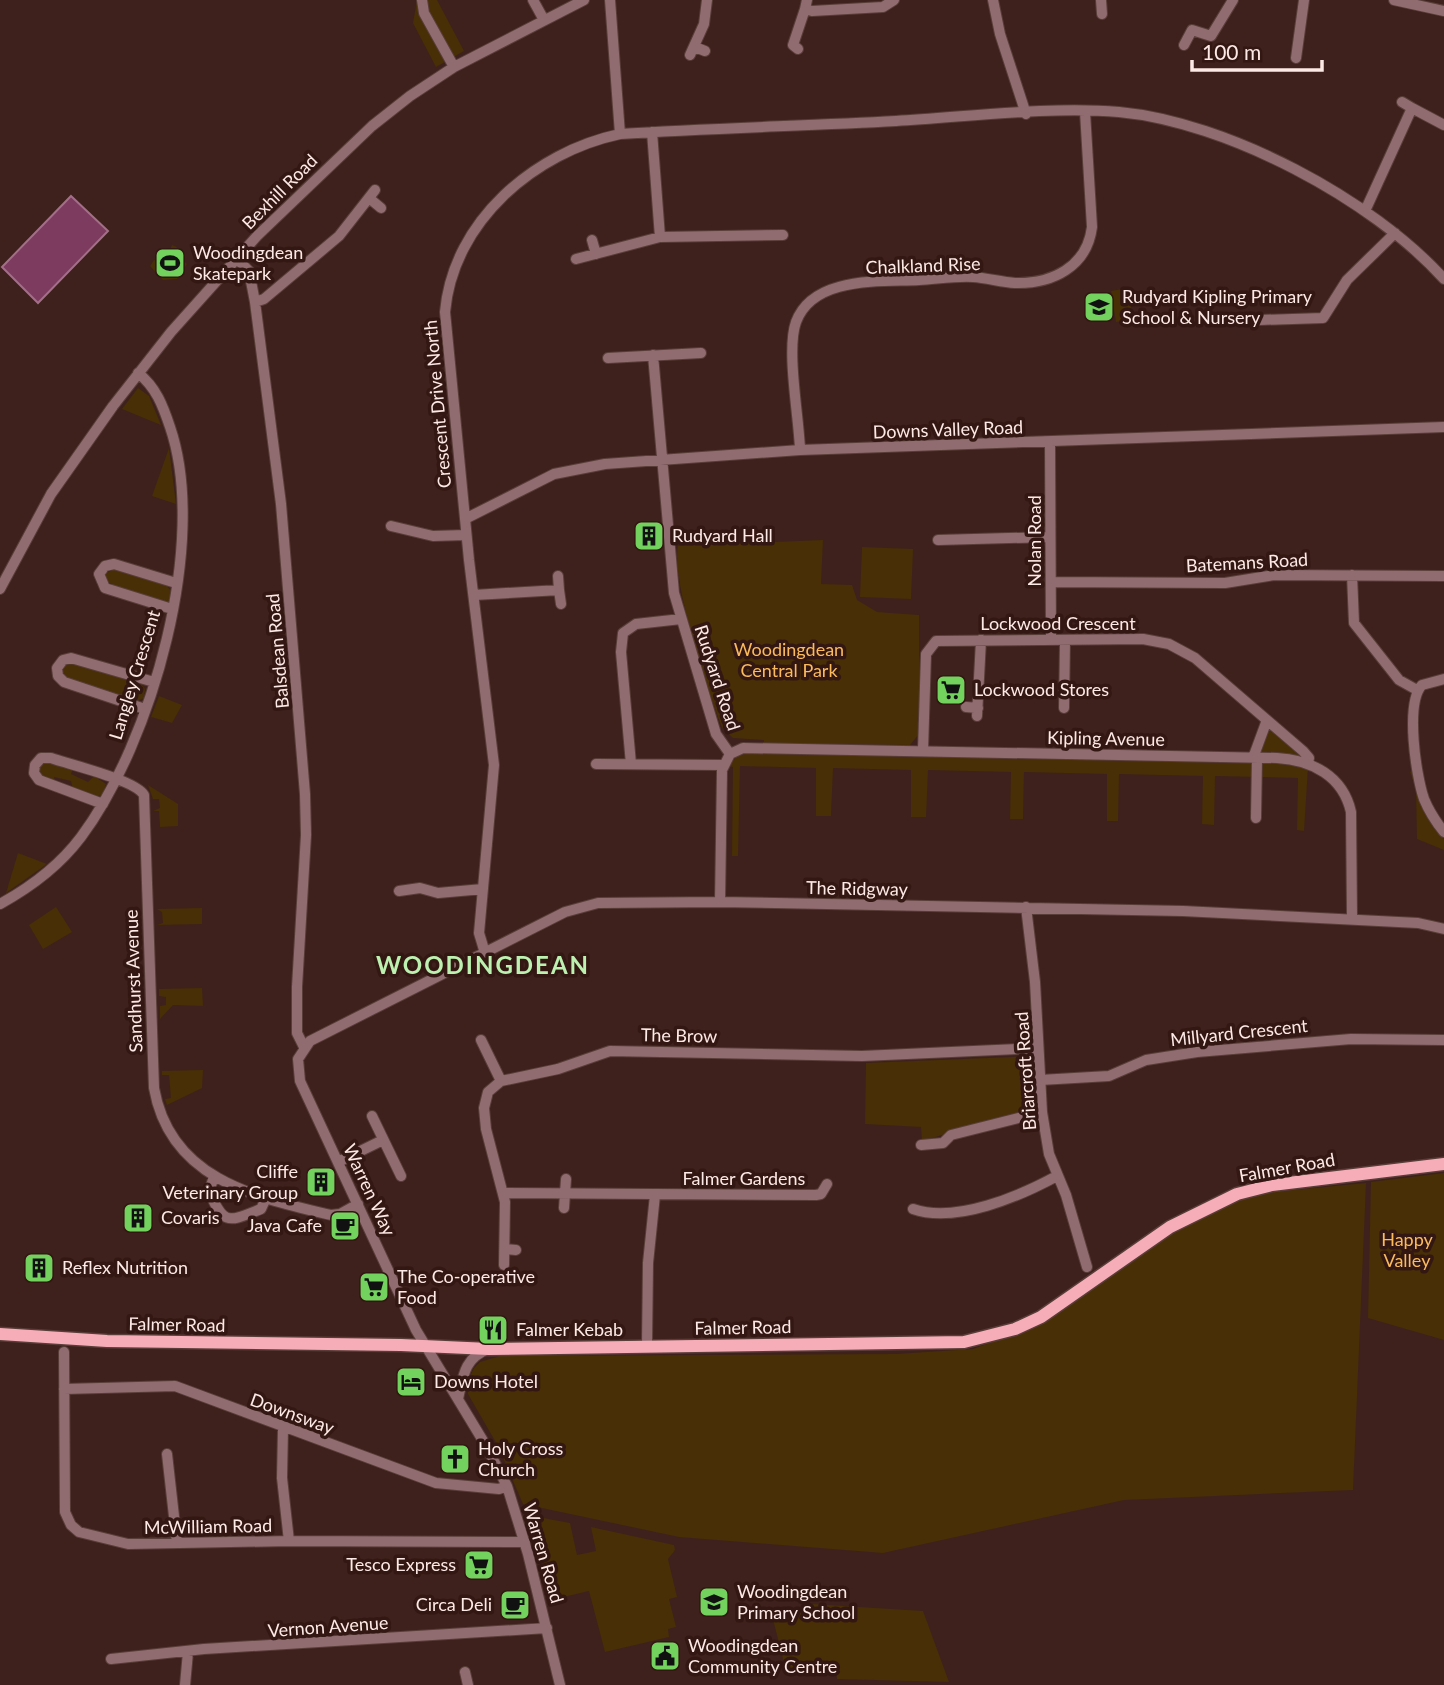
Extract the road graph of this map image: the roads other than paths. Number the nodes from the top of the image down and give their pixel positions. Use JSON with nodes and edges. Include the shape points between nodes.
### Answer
{"nodes":[{"id":1,"x":422,"y":0,"type":"edge"},
{"id":2,"x":533,"y":0,"type":"edge"},
{"id":3,"x":584,"y":0,"type":"edge"},
{"id":4,"x":610,"y":0,"type":"edge"},
{"id":5,"x":707,"y":0,"type":"edge"},
{"id":6,"x":894,"y":0,"type":"edge"},
{"id":7,"x":993,"y":0,"type":"edge"},
{"id":8,"x":1101,"y":0,"type":"edge"},
{"id":9,"x":1233,"y":0,"type":"edge"},
{"id":10,"x":1304,"y":0,"type":"edge"},
{"id":11,"x":1394,"y":0,"type":"edge"},
{"id":12,"x":806,"y":5,"type":"edge"},
{"id":13,"x":1444,"y":11,"type":"edge"},
{"id":14,"x":1102,"y":14,"type":"dead end"},
{"id":15,"x":544,"y":20,"type":"junction"},
{"id":16,"x":1184,"y":45,"type":"dead end"},
{"id":17,"x":791,"y":46,"type":"dead end"},
{"id":18,"x":696,"y":51,"type":"dead end"},
{"id":19,"x":1296,"y":58,"type":"dead end"},
{"id":20,"x":454,"y":67,"type":"junction"},
{"id":21,"x":1402,"y":102,"type":"dead end"},
{"id":22,"x":1412,"y":108,"type":"junction"},
{"id":23,"x":1085,"y":112,"type":"junction"},
{"id":24,"x":1026,"y":114,"type":"junction"},
{"id":25,"x":1444,"y":125,"type":"edge"},
{"id":26,"x":652,"y":132,"type":"junction"},
{"id":27,"x":620,"y":134,"type":"junction"},
{"id":28,"x":381,"y":208,"type":"dead end"},
{"id":29,"x":1366,"y":211,"type":"junction"},
{"id":30,"x":1395,"y":233,"type":"junction"},
{"id":31,"x":783,"y":235,"type":"dead end"},
{"id":32,"x":660,"y":237,"type":"junction"},
{"id":33,"x":592,"y":240,"type":"dead end"},
{"id":34,"x":596,"y":254,"type":"junction"},
{"id":35,"x":236,"y":258,"type":"junction"},
{"id":36,"x":576,"y":259,"type":"dead end"},
{"id":37,"x":1444,"y":279,"type":"edge"},
{"id":38,"x":255,"y":302,"type":"junction"},
{"id":39,"x":1259,"y":320,"type":"dead end"},
{"id":40,"x":701,"y":354,"type":"dead end"},
{"id":41,"x":653,"y":355,"type":"junction"},
{"id":42,"x":608,"y":358,"type":"dead end"},
{"id":43,"x":138,"y":373,"type":"junction"},
{"id":44,"x":1444,"y":427,"type":"edge"},
{"id":45,"x":1050,"y":443,"type":"junction"},
{"id":46,"x":800,"y":450,"type":"junction"},
{"id":47,"x":661,"y":461,"type":"junction"},
{"id":48,"x":465,"y":519,"type":"junction"},
{"id":49,"x":398,"y":531,"type":"dead end"},
{"id":50,"x":466,"y":535,"type":"junction"},
{"id":51,"x":1050,"y":537,"type":"junction"},
{"id":52,"x":938,"y":540,"type":"dead end"},
{"id":53,"x":953,"y":540,"type":"junction"},
{"id":54,"x":953,"y":552,"type":"dead end"},
{"id":55,"x":1352,"y":575,"type":"junction"},
{"id":56,"x":558,"y":576,"type":"dead end"},
{"id":57,"x":1444,"y":576,"type":"edge"},
{"id":58,"x":1051,"y":582,"type":"junction"},
{"id":59,"x":176,"y":583,"type":"junction"},
{"id":60,"x":0,"y":589,"type":"edge"},
{"id":61,"x":559,"y":590,"type":"junction"},
{"id":62,"x":474,"y":595,"type":"junction"},
{"id":63,"x":561,"y":604,"type":"dead end"},
{"id":64,"x":172,"y":609,"type":"junction"},
{"id":65,"x":681,"y":619,"type":"junction"},
{"id":66,"x":981,"y":640,"type":"junction"},
{"id":67,"x":1051,"y":640,"type":"junction"},
{"id":68,"x":1065,"y":640,"type":"junction"},
{"id":69,"x":1444,"y":679,"type":"edge"},
{"id":70,"x":154,"y":682,"type":"junction"},
{"id":71,"x":1417,"y":690,"type":"junction"},
{"id":72,"x":966,"y":707,"type":"dead end"},
{"id":73,"x":1064,"y":708,"type":"dead end"},
{"id":74,"x":145,"y":709,"type":"junction"},
{"id":75,"x":1267,"y":720,"type":"junction"},
{"id":76,"x":923,"y":750,"type":"junction"},
{"id":77,"x":730,"y":754,"type":"junction"},
{"id":78,"x":1255,"y":758,"type":"junction"},
{"id":79,"x":1308,"y":763,"type":"junction"},
{"id":80,"x":596,"y":764,"type":"dead end"},
{"id":81,"x":631,"y":764,"type":"junction"},
{"id":82,"x":723,"y":765,"type":"junction"},
{"id":83,"x":116,"y":778,"type":"junction"},
{"id":84,"x":103,"y":804,"type":"junction"},
{"id":85,"x":1256,"y":818,"type":"dead end"},
{"id":86,"x":1444,"y":832,"type":"edge"},
{"id":87,"x":483,"y":889,"type":"junction"},
{"id":88,"x":406,"y":893,"type":"dead end"},
{"id":89,"x":720,"y":902,"type":"junction"},
{"id":90,"x":0,"y":904,"type":"edge"},
{"id":91,"x":1026,"y":908,"type":"junction"},
{"id":92,"x":1352,"y":918,"type":"junction"},
{"id":93,"x":1444,"y":929,"type":"edge"},
{"id":94,"x":485,"y":953,"type":"junction"},
{"id":95,"x":481,"y":1040,"type":"dead end"},
{"id":96,"x":1444,"y":1040,"type":"edge"},
{"id":97,"x":304,"y":1047,"type":"junction"},
{"id":98,"x":1038,"y":1048,"type":"junction"},
{"id":99,"x":1040,"y":1080,"type":"junction"},
{"id":100,"x":501,"y":1081,"type":"junction"},
{"id":101,"x":1042,"y":1112,"type":"junction"},
{"id":102,"x":372,"y":1116,"type":"dead end"},
{"id":103,"x":383,"y":1140,"type":"junction"},
{"id":104,"x":921,"y":1145,"type":"dead end"},
{"id":105,"x":338,"y":1162,"type":"junction"},
{"id":106,"x":1444,"y":1164,"type":"edge"},
{"id":107,"x":401,"y":1175,"type":"dead end"},
{"id":108,"x":1057,"y":1176,"type":"junction"},
{"id":109,"x":214,"y":1177,"type":"junction"},
{"id":110,"x":566,"y":1179,"type":"dead end"},
{"id":111,"x":827,"y":1184,"type":"dead end"},
{"id":112,"x":503,"y":1193,"type":"junction"},
{"id":113,"x":565,"y":1193,"type":"junction"},
{"id":114,"x":655,"y":1195,"type":"junction"},
{"id":115,"x":266,"y":1198,"type":"junction"},
{"id":116,"x":358,"y":1205,"type":"junction"},
{"id":117,"x":564,"y":1208,"type":"dead end"},
{"id":118,"x":913,"y":1209,"type":"dead end"},
{"id":119,"x":504,"y":1265,"type":"dead end"},
{"id":120,"x":1087,"y":1267,"type":"dead end"},
{"id":121,"x":0,"y":1334,"type":"edge"},
{"id":122,"x":424,"y":1346,"type":"junction"},
{"id":123,"x":648,"y":1346,"type":"junction"},
{"id":124,"x":489,"y":1349,"type":"junction"},
{"id":125,"x":64,"y":1352,"type":"dead end"},
{"id":126,"x":64,"y":1389,"type":"junction"},
{"id":127,"x":458,"y":1399,"type":"junction"},
{"id":128,"x":283,"y":1428,"type":"junction"},
{"id":129,"x":167,"y":1454,"type":"dead end"},
{"id":130,"x":507,"y":1486,"type":"junction"},
{"id":131,"x":289,"y":1541,"type":"junction"},
{"id":132,"x":525,"y":1542,"type":"junction"},
{"id":133,"x":177,"y":1543,"type":"junction"},
{"id":134,"x":547,"y":1628,"type":"junction"},
{"id":135,"x":188,"y":1653,"type":"junction"},
{"id":136,"x":111,"y":1659,"type":"dead end"},
{"id":137,"x":465,"y":1672,"type":"dead end"},
{"id":138,"x":185,"y":1685,"type":"edge"},
{"id":139,"x":468,"y":1685,"type":"edge"},
{"id":140,"x":560,"y":1685,"type":"edge"}],
"edges":[{"from":1,"to":20,"type":"street","via":[[424,13]]},
{"from":2,"to":15,"type":"street"},
{"from":3,"to":15,"type":"street","name":"Bexhill Road"},
{"from":4,"to":27,"type":"street"},
{"from":5,"to":18,"type":"street"},
{"from":6,"to":12,"type":"street","via":[[883,7]]},
{"from":7,"to":24,"type":"street"},
{"from":8,"to":14,"type":"street"},
{"from":9,"to":16,"type":"street","via":[[1211,36],[1192,30]]},
{"from":10,"to":19,"type":"street"},
{"from":11,"to":13,"type":"street"},
{"from":12,"to":17,"type":"street"},
{"from":15,"to":20,"type":"street","name":"Bexhill Road"},
{"from":20,"to":35,"type":"street","name":"Bexhill Road","via":[[372,126]]},
{"from":21,"to":22,"type":"street"},
{"from":22,"to":25,"type":"street"},
{"from":22,"to":29,"type":"street"},
{"from":23,"to":24,"type":"street","name":"Crescent Drive North"},
{"from":23,"to":29,"type":"street","name":"Crescent Drive North","via":[[1146,116],[1199,130],[1294,170]]},
{"from":23,"to":46,"type":"street","name":"Chalkland Rise","via":[[1092,227],[1080,259],[1062,273],[1028,282],[961,277],[856,284],[813,300],[799,315],[793,336]]},
{"from":24,"to":26,"type":"street","name":"Crescent Drive North"},
{"from":26,"to":27,"type":"street","name":"Crescent Drive North"},
{"from":26,"to":32,"type":"street"},
{"from":27,"to":48,"type":"street","name":"Crescent Drive North","via":[[580,144],[524,177],[481,224],[455,273],[445,324]]},
{"from":28,"to":38,"type":"street","via":[[372,194],[340,236]]},
{"from":29,"to":30,"type":"street","name":"Crescent Drive North"},
{"from":30,"to":37,"type":"street","name":"Crescent Drive North"},
{"from":30,"to":39,"type":"street","via":[[1347,280],[1326,315],[1314,320]]},
{"from":31,"to":32,"type":"street"},
{"from":32,"to":34,"type":"street"},
{"from":33,"to":34,"type":"street"},
{"from":34,"to":36,"type":"street"},
{"from":35,"to":38,"type":"street","name":"Balsdean Road","via":[[249,271]]},
{"from":35,"to":43,"type":"street","name":"Bexhill Road"},
{"from":38,"to":97,"type":"street","name":"Balsdean Road","via":[[281,508],[305,801],[297,987],[297,1033]]},
{"from":40,"to":41,"type":"street"},
{"from":41,"to":42,"type":"street"},
{"from":41,"to":47,"type":"street","name":"Rudyard Road"},
{"from":43,"to":59,"type":"street","name":"Langley Crescent","via":[[155,391],[179,457],[183,514]]},
{"from":43,"to":60,"type":"street","name":"Bexhill Road","via":[[51,495]]},
{"from":44,"to":45,"type":"street","name":"Downs Valley Road"},
{"from":45,"to":46,"type":"street","name":"Downs Valley Road"},
{"from":45,"to":51,"type":"street","name":"Nolan Road"},
{"from":46,"to":47,"type":"street","name":"Downs Valley Road"},
{"from":47,"to":48,"type":"street","name":"Downs Valley Road","via":[[559,472]]},
{"from":47,"to":65,"type":"street","name":"Rudyard Road","via":[[670,564]]},
{"from":48,"to":50,"type":"street","name":"Crescent Drive North"},
{"from":49,"to":50,"type":"street"},
{"from":50,"to":62,"type":"street","name":"Crescent Drive North"},
{"from":51,"to":53,"type":"street"},
{"from":51,"to":58,"type":"street","name":"Nolan Road"},
{"from":52,"to":53,"type":"street"},
{"from":53,"to":54,"type":"street"},
{"from":55,"to":57,"type":"street","name":"Batemans Road"},
{"from":55,"to":58,"type":"street","name":"Batemans Road","via":[[1274,575],[1225,583]]},
{"from":55,"to":71,"type":"street","via":[[1354,624],[1399,680]]},
{"from":56,"to":61,"type":"street"},
{"from":58,"to":67,"type":"street","name":"Nolan Road"},
{"from":59,"to":64,"type":"street","name":"Langley Crescent"},
{"from":59,"to":64,"type":"street","via":[[114,564],[99,574],[105,588]]},
{"from":61,"to":62,"type":"street"},
{"from":61,"to":63,"type":"street"},
{"from":62,"to":87,"type":"street","name":"Crescent Drive North","via":[[494,765]]},
{"from":64,"to":70,"type":"street","name":"Langley Crescent"},
{"from":65,"to":77,"type":"street","name":"Rudyard Road","via":[[716,734]]},
{"from":65,"to":81,"type":"street","via":[[636,624],[623,633]]},
{"from":66,"to":67,"type":"street","name":"Lockwood Crescent"},
{"from":66,"to":72,"type":"street","via":[[978,712]]},
{"from":66,"to":76,"type":"street","name":"Lockwood Crescent","via":[[938,640],[928,649]]},
{"from":67,"to":68,"type":"street","name":"Lockwood Crescent"},
{"from":68,"to":73,"type":"street"},
{"from":68,"to":75,"type":"street","name":"Lockwood Crescent","via":[[1143,639],[1176,647]]},
{"from":69,"to":71,"type":"street"},
{"from":70,"to":74,"type":"street","name":"Langley Crescent"},
{"from":70,"to":74,"type":"street","via":[[71,658],[57,668],[64,682]]},
{"from":71,"to":86,"type":"street","via":[[1413,712],[1419,778],[1427,805]]},
{"from":74,"to":83,"type":"street","name":"Langley Crescent"},
{"from":75,"to":78,"type":"street"},
{"from":75,"to":79,"type":"street","name":"Lockwood Crescent","via":[[1310,758]]},
{"from":76,"to":77,"type":"street","name":"Kipling Avenue","via":[[747,747]]},
{"from":76,"to":78,"type":"street","name":"Kipling Avenue"},
{"from":77,"to":82,"type":"street","name":"Rudyard Road"},
{"from":78,"to":79,"type":"street","name":"Kipling Avenue"},
{"from":78,"to":85,"type":"street"},
{"from":79,"to":92,"type":"street","name":"Kipling Avenue","via":[[1336,782],[1349,805]]},
{"from":80,"to":81,"type":"street"},
{"from":81,"to":82,"type":"street"},
{"from":82,"to":89,"type":"street"},
{"from":83,"to":84,"type":"street","name":"Langley Crescent"},
{"from":83,"to":84,"type":"street","via":[[48,757],[35,765],[35,776],[41,781]]},
{"from":83,"to":109,"type":"street","name":"Sandhurst Avenue","via":[[138,788],[145,798],[150,1017],[157,1103],[180,1146]]},
{"from":84,"to":90,"type":"street","name":"Langley Crescent","via":[[62,859]]},
{"from":87,"to":88,"type":"street"},
{"from":87,"to":94,"type":"street","name":"Crescent Drive North","via":[[479,933]]},
{"from":89,"to":91,"type":"street","name":"The Ridgway"},
{"from":89,"to":94,"type":"street","name":"The Ridgway","via":[[579,906]]},
{"from":91,"to":92,"type":"street","name":"The Ridgway"},
{"from":91,"to":98,"type":"street","name":"Briarcroft Road"},
{"from":92,"to":93,"type":"street","name":"The Ridgway"},
{"from":94,"to":97,"type":"street","name":"The Ridgway"},
{"from":95,"to":100,"type":"street"},
{"from":96,"to":99,"type":"street","name":"Millyard Crescent","via":[[1329,1040],[1197,1052],[1146,1059],[1109,1076]]},
{"from":97,"to":105,"type":"street","name":"Warren Way","via":[[297,1063],[300,1081]]},
{"from":98,"to":99,"type":"street","name":"Briarcroft Road"},
{"from":98,"to":100,"type":"street","name":"The Brow","via":[[862,1056],[610,1051],[558,1069]]},
{"from":99,"to":101,"type":"street","name":"Briarcroft Road"},
{"from":100,"to":112,"type":"street","via":[[488,1091],[484,1108]]},
{"from":101,"to":104,"type":"street","via":[[951,1135],[944,1148]]},
{"from":101,"to":108,"type":"street","name":"Briarcroft Road"},
{"from":102,"to":103,"type":"street"},
{"from":103,"to":105,"type":"street"},
{"from":103,"to":107,"type":"street"},
{"from":105,"to":116,"type":"street","name":"Warren Way"},
{"from":106,"to":123,"type":"main road","name":"Falmer Road","via":[[1272,1185],[1237,1194],[1177,1223],[1041,1317],[979,1339],[924,1344]]},
{"from":108,"to":118,"type":"street","via":[[983,1207],[923,1213]]},
{"from":108,"to":120,"type":"street","name":"Briarcroft Road"},
{"from":109,"to":115,"type":"street","name":"Sandhurst Avenue"},
{"from":109,"to":115,"type":"street","via":[[209,1191],[226,1219],[261,1209]]},
{"from":110,"to":113,"type":"street"},
{"from":111,"to":114,"type":"street","name":"Falmer Gardens","via":[[816,1195]]},
{"from":112,"to":113,"type":"street","name":"Falmer Gardens"},
{"from":112,"to":119,"type":"street","via":[[510,1250]]},
{"from":113,"to":114,"type":"street","name":"Falmer Gardens"},
{"from":113,"to":117,"type":"street"},
{"from":114,"to":123,"type":"street","via":[[648,1263]]},
{"from":115,"to":116,"type":"street","name":"Sandhurst Avenue","via":[[331,1215]]},
{"from":116,"to":122,"type":"street","name":"Warren Way"},
{"from":121,"to":122,"type":"main road","name":"Falmer Road","via":[[107,1341]]},
{"from":122,"to":124,"type":"main road","name":"Falmer Road"},
{"from":122,"to":127,"type":"street","name":"Warren Road"},
{"from":123,"to":124,"type":"main road","name":"Falmer Road"},
{"from":124,"to":127,"type":"street","via":[[467,1365]]},
{"from":125,"to":126,"type":"street","name":"McWilliam Road"},
{"from":126,"to":128,"type":"street","name":"Downsway","via":[[173,1386]]},
{"from":126,"to":133,"type":"street","name":"McWilliam Road","via":[[64,1508],[71,1525],[82,1533],[122,1544]]},
{"from":127,"to":130,"type":"street","name":"Warren Road"},
{"from":128,"to":130,"type":"street","name":"Downsway","via":[[436,1483]]},
{"from":128,"to":131,"type":"street","via":[[282,1478]]},
{"from":129,"to":133,"type":"street"},
{"from":130,"to":132,"type":"street","name":"Warren Road"},
{"from":131,"to":132,"type":"street","name":"McWilliam Road"},
{"from":131,"to":133,"type":"street","name":"McWilliam Road"},
{"from":132,"to":134,"type":"street","name":"Warren Road"},
{"from":134,"to":135,"type":"street","name":"Vernon Avenue"},
{"from":134,"to":140,"type":"street","name":"Warren Road"},
{"from":135,"to":136,"type":"street","name":"Vernon Avenue"},
{"from":135,"to":138,"type":"street"},
{"from":137,"to":139,"type":"street"}]}
